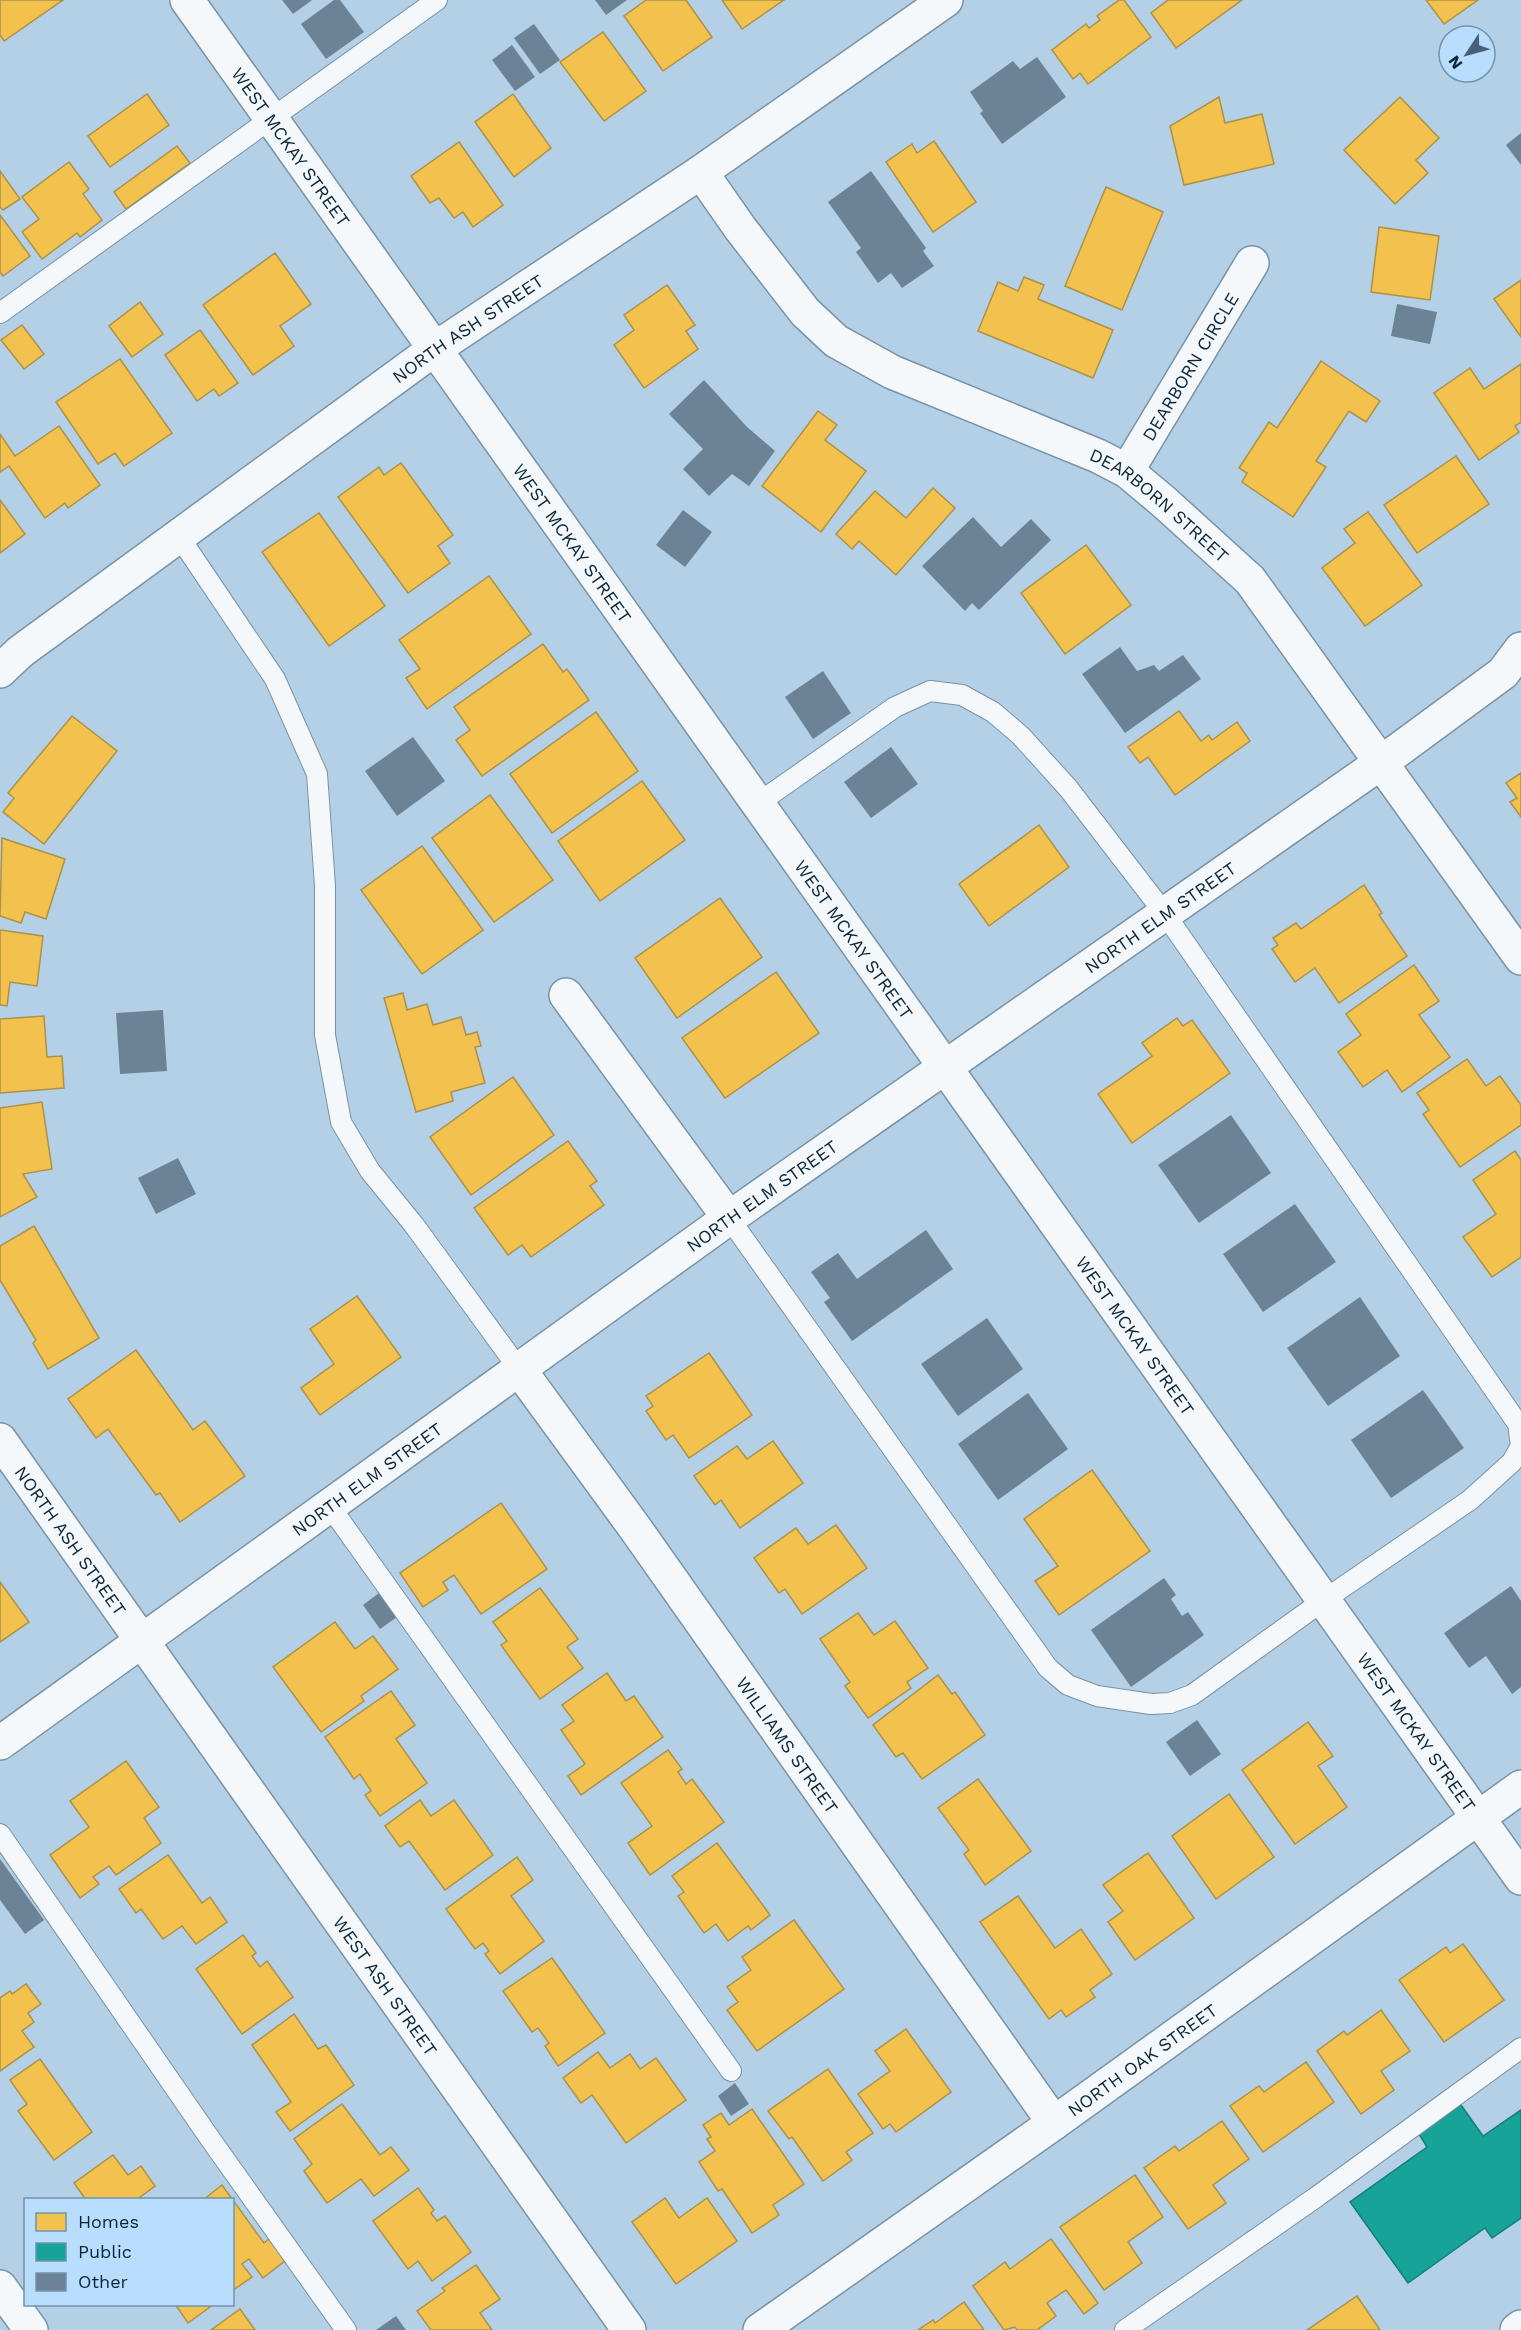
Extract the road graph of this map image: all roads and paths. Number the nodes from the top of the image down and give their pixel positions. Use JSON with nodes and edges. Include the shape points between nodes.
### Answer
{"nodes":[{"id":1,"x":187,"y":0,"type":"edge"},
{"id":2,"x":437,"y":0,"type":"edge"},
{"id":3,"x":946,"y":0,"type":"edge"},
{"id":4,"x":274,"y":119,"type":"junction"},
{"id":5,"x":701,"y":172,"type":"junction"},
{"id":6,"x":1252,"y":263,"type":"dead end"},
{"id":7,"x":0,"y":314,"type":"edge"},
{"id":8,"x":436,"y":348,"type":"junction"},
{"id":9,"x":1127,"y":471,"type":"junction"},
{"id":10,"x":178,"y":535,"type":"junction"},
{"id":11,"x":1521,"y":649,"type":"edge"},
{"id":12,"x":0,"y":670,"type":"edge"},
{"id":13,"x":1382,"y":762,"type":"junction"},
{"id":14,"x":758,"y":804,"type":"junction"},
{"id":15,"x":1165,"y":914,"type":"junction"},
{"id":16,"x":1521,"y":958,"type":"edge"},
{"id":17,"x":566,"y":995,"type":"dead end"},
{"id":18,"x":944,"y":1069,"type":"junction"},
{"id":19,"x":729,"y":1218,"type":"junction"},
{"id":20,"x":519,"y":1369,"type":"junction"},
{"id":21,"x":0,"y":1440,"type":"edge"},
{"id":22,"x":329,"y":1505,"type":"junction"},
{"id":23,"x":1324,"y":1600,"type":"junction"},
{"id":24,"x":141,"y":1641,"type":"junction"},
{"id":25,"x":0,"y":1743,"type":"edge"},
{"id":26,"x":1521,"y":1787,"type":"edge"},
{"id":27,"x":1478,"y":1817,"type":"junction"},
{"id":28,"x":0,"y":1834,"type":"edge"},
{"id":29,"x":1521,"y":1878,"type":"edge"},
{"id":30,"x":1521,"y":2048,"type":"edge"},
{"id":31,"x":731,"y":2071,"type":"dead end"},
{"id":32,"x":1054,"y":2123,"type":"junction"},
{"id":33,"x":1521,"y":2327,"type":"edge"},
{"id":34,"x":346,"y":2330,"type":"edge"},
{"id":35,"x":629,"y":2330,"type":"edge"},
{"id":36,"x":760,"y":2330,"type":"edge"},
{"id":37,"x":1125,"y":2330,"type":"edge"},
{"id":38,"x":1517,"y":2330,"type":"edge"}],
"edges":[{"from":1,"to":4,"type":"street","name":"WEST MCKAY STREET"},
{"from":2,"to":4,"type":"lane"},
{"from":3,"to":5,"type":"street","name":"NORTH ASH STREET"},
{"from":4,"to":7,"type":"lane"},
{"from":4,"to":8,"type":"street","name":"WEST MCKAY STREET"},
{"from":5,"to":8,"type":"street","name":"NORTH ASH STREET"},
{"from":5,"to":9,"type":"street","name":"DEARBORN STREET","via":[[805,312],[836,341],[892,372]]},
{"from":6,"to":9,"type":"street","name":"DEARBORN CIRCLE"},
{"from":8,"to":10,"type":"street","name":"NORTH ASH STREET"},
{"from":8,"to":14,"type":"street","name":"WEST MCKAY STREET"},
{"from":9,"to":13,"type":"street","name":"DEARBORN STREET","via":[[1250,580]]},
{"from":10,"to":12,"type":"street","name":"NORTH ASH STREET"},
{"from":10,"to":20,"type":"lane","via":[[275,679],[317,774],[325,886],[325,1035],[341,1122],[370,1171]]},
{"from":11,"to":13,"type":"street","name":"NORTH ELM STREET","via":[[1503,673]]},
{"from":13,"to":15,"type":"street","name":"NORTH ELM STREET"},
{"from":13,"to":16,"type":"street","name":"DEARBORN STREET"},
{"from":14,"to":15,"type":"lane","via":[[895,707],[930,692],[962,695],[993,712],[1021,736],[1068,788]]},
{"from":14,"to":18,"type":"street","name":"WEST MCKAY STREET"},
{"from":15,"to":18,"type":"street","name":"NORTH ELM STREET"},
{"from":15,"to":23,"type":"lane","via":[[1518,1424],[1521,1446],[1512,1462],[1470,1500]]},
{"from":17,"to":19,"type":"street"},
{"from":18,"to":19,"type":"street","name":"NORTH ELM STREET"},
{"from":18,"to":23,"type":"street","name":"WEST MCKAY STREET"},
{"from":19,"to":20,"type":"street","name":"NORTH ELM STREET"},
{"from":19,"to":23,"type":"lane","via":[[1048,1668],[1068,1685],[1097,1696],[1170,1704],[1192,1695]]},
{"from":20,"to":22,"type":"street","name":"NORTH ELM STREET"},
{"from":20,"to":32,"type":"street","name":"WILLIAMS STREET"},
{"from":21,"to":24,"type":"street","name":"NORTH ASH STREET"},
{"from":22,"to":24,"type":"street","name":"NORTH ELM STREET"},
{"from":22,"to":31,"type":"lane"},
{"from":23,"to":27,"type":"street","name":"WEST MCKAY STREET"},
{"from":24,"to":25,"type":"street","name":"NORTH ELM STREET"},
{"from":24,"to":35,"type":"street","name":"WEST ASH STREET"},
{"from":26,"to":27,"type":"street","name":"NORTH OAK STREET"},
{"from":27,"to":29,"type":"street","name":"WEST MCKAY STREET"},
{"from":27,"to":32,"type":"street","name":"NORTH OAK STREET"},
{"from":28,"to":34,"type":"lane"},
{"from":30,"to":37,"type":"lane"},
{"from":32,"to":36,"type":"street","name":"NORTH OAK STREET"},
{"from":33,"to":38,"type":"street"}]}
